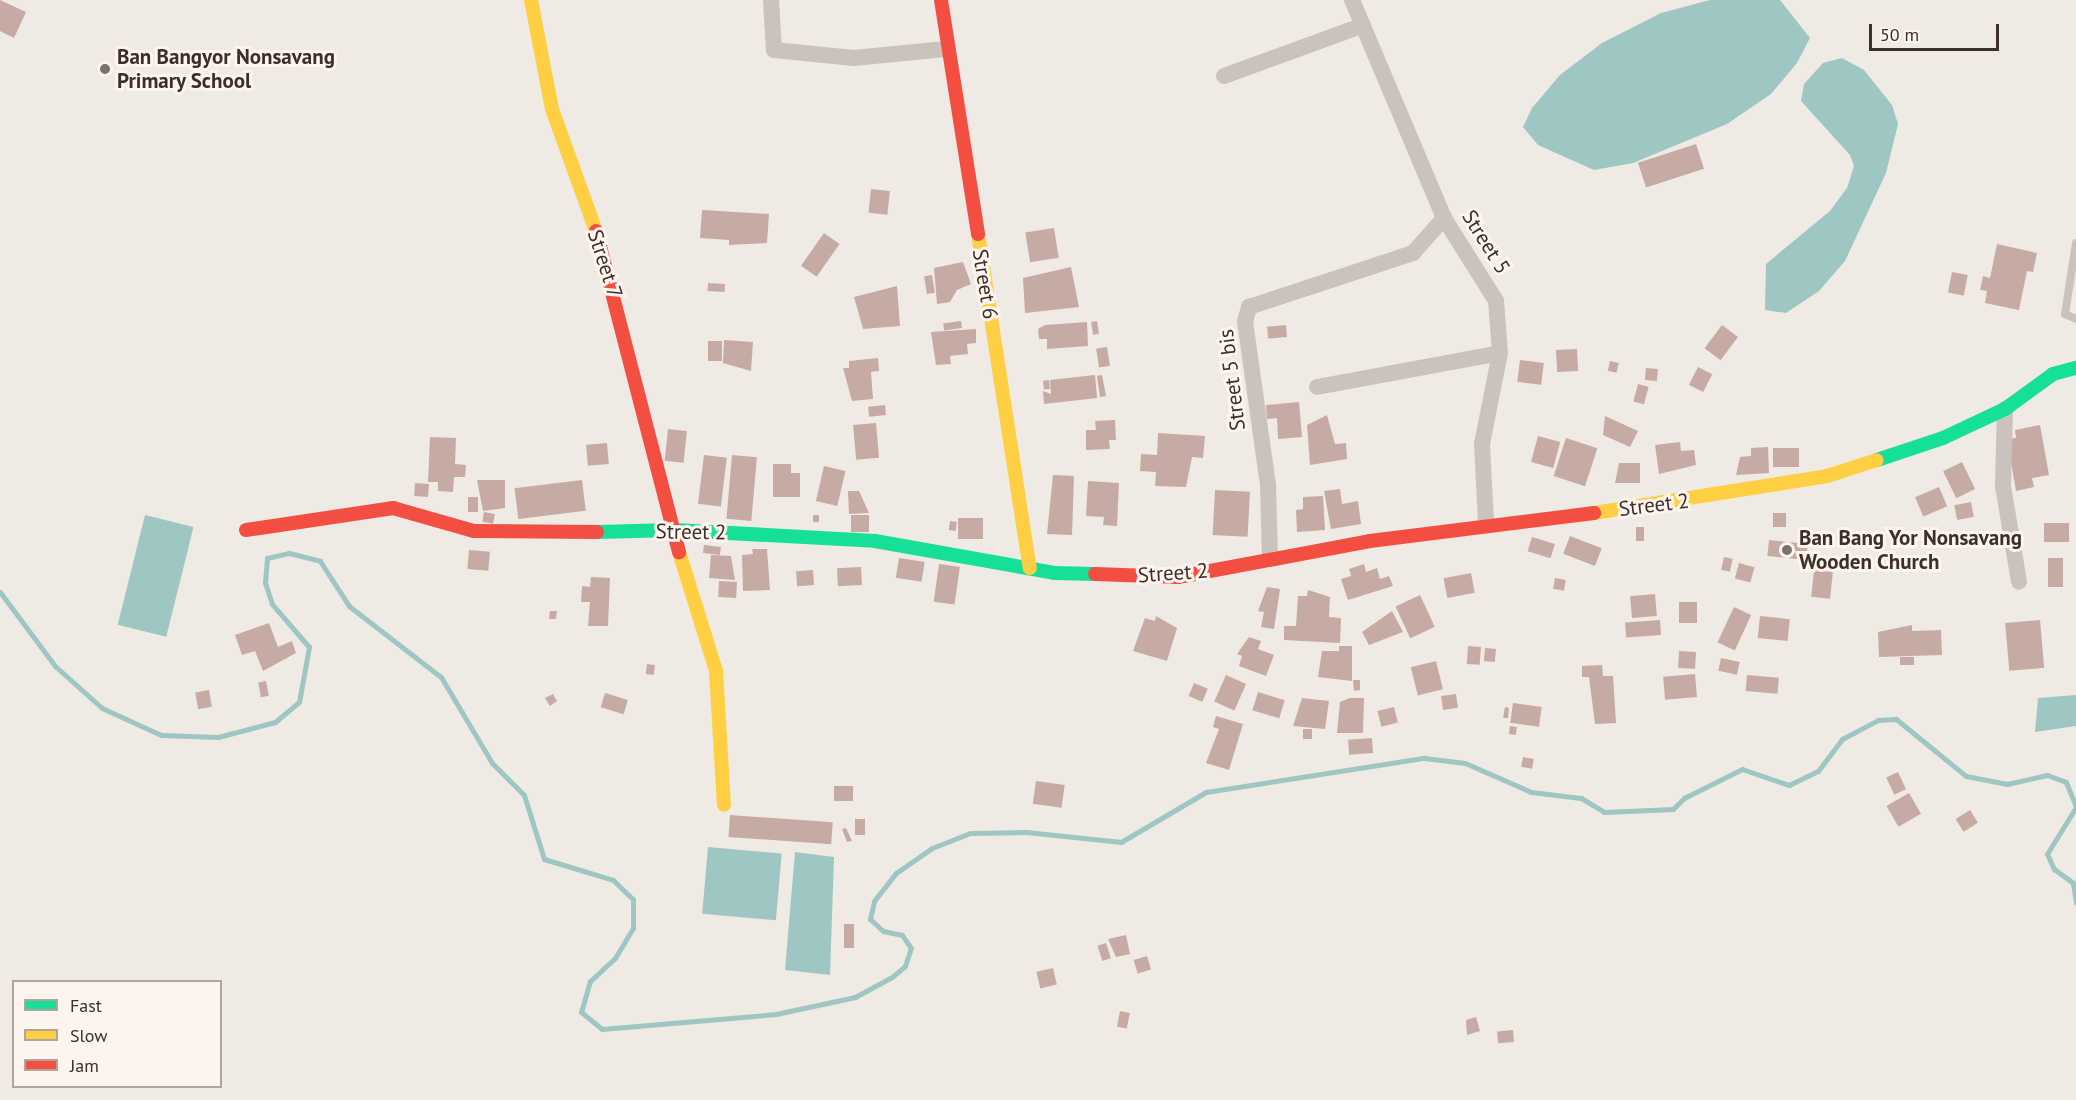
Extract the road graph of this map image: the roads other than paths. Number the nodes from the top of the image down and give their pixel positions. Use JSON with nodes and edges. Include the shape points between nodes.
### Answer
{"nodes":[{"id":1,"x":531,"y":0,"type":"edge"},
{"id":2,"x":771,"y":0,"type":"edge"},
{"id":3,"x":941,"y":0,"type":"edge"},
{"id":4,"x":1352,"y":0,"type":"edge"},
{"id":5,"x":1363,"y":25,"type":"junction"},
{"id":6,"x":946,"y":49,"type":"junction"},
{"id":7,"x":1224,"y":76,"type":"dead end"},
{"id":8,"x":1444,"y":218,"type":"junction"},
{"id":9,"x":2076,"y":243,"type":"edge"},
{"id":10,"x":2076,"y":319,"type":"edge"},
{"id":11,"x":1500,"y":353,"type":"junction"},
{"id":12,"x":2076,"y":368,"type":"edge"},
{"id":13,"x":1317,"y":387,"type":"dead end"},
{"id":14,"x":2005,"y":408,"type":"junction"},
{"id":15,"x":1486,"y":523,"type":"junction"},
{"id":16,"x":246,"y":530,"type":"dead end"},
{"id":17,"x":674,"y":530,"type":"junction"},
{"id":18,"x":1270,"y":559,"type":"junction"},
{"id":19,"x":1030,"y":568,"type":"junction"},
{"id":20,"x":2019,"y":582,"type":"dead end"},
{"id":21,"x":724,"y":805,"type":"dead end"}],
"edges":[{"from":1,"to":17,"type":"street","name":"Street 7","via":[[552,109],[610,271]]},
{"from":2,"to":6,"type":"street","via":[[774,50],[854,58]]},
{"from":3,"to":6,"type":"street","name":"Street 6"},
{"from":4,"to":5,"type":"street","name":"Street 5"},
{"from":5,"to":7,"type":"street"},
{"from":5,"to":8,"type":"street","name":"Street 5"},
{"from":6,"to":19,"type":"street","name":"Street 6"},
{"from":8,"to":11,"type":"street","name":"Street 5","via":[[1496,301]]},
{"from":8,"to":18,"type":"street","name":"Street 5 bis","via":[[1413,253],[1250,308],[1245,322],[1268,485]]},
{"from":9,"to":10,"type":"lane","via":[[2065,314]]},
{"from":11,"to":13,"type":"street"},
{"from":11,"to":15,"type":"street","name":"Street 5","via":[[1482,444]]},
{"from":12,"to":14,"type":"street","name":"Street 2","via":[[2053,374]]},
{"from":14,"to":15,"type":"street","name":"Street 2","via":[[1889,460],[1827,476],[1686,501]]},
{"from":14,"to":20,"type":"street","via":[[2003,486]]},
{"from":15,"to":18,"type":"street","name":"Street 2"},
{"from":16,"to":17,"type":"street","name":"Street 2","via":[[393,508],[474,531],[515,535]]},
{"from":17,"to":19,"type":"street","name":"Street 2","via":[[875,541]]},
{"from":17,"to":21,"type":"street","name":"Street 7","via":[[693,611],[716,671]]},
{"from":18,"to":19,"type":"street","name":"Street 2","via":[[1178,577]]}]}
